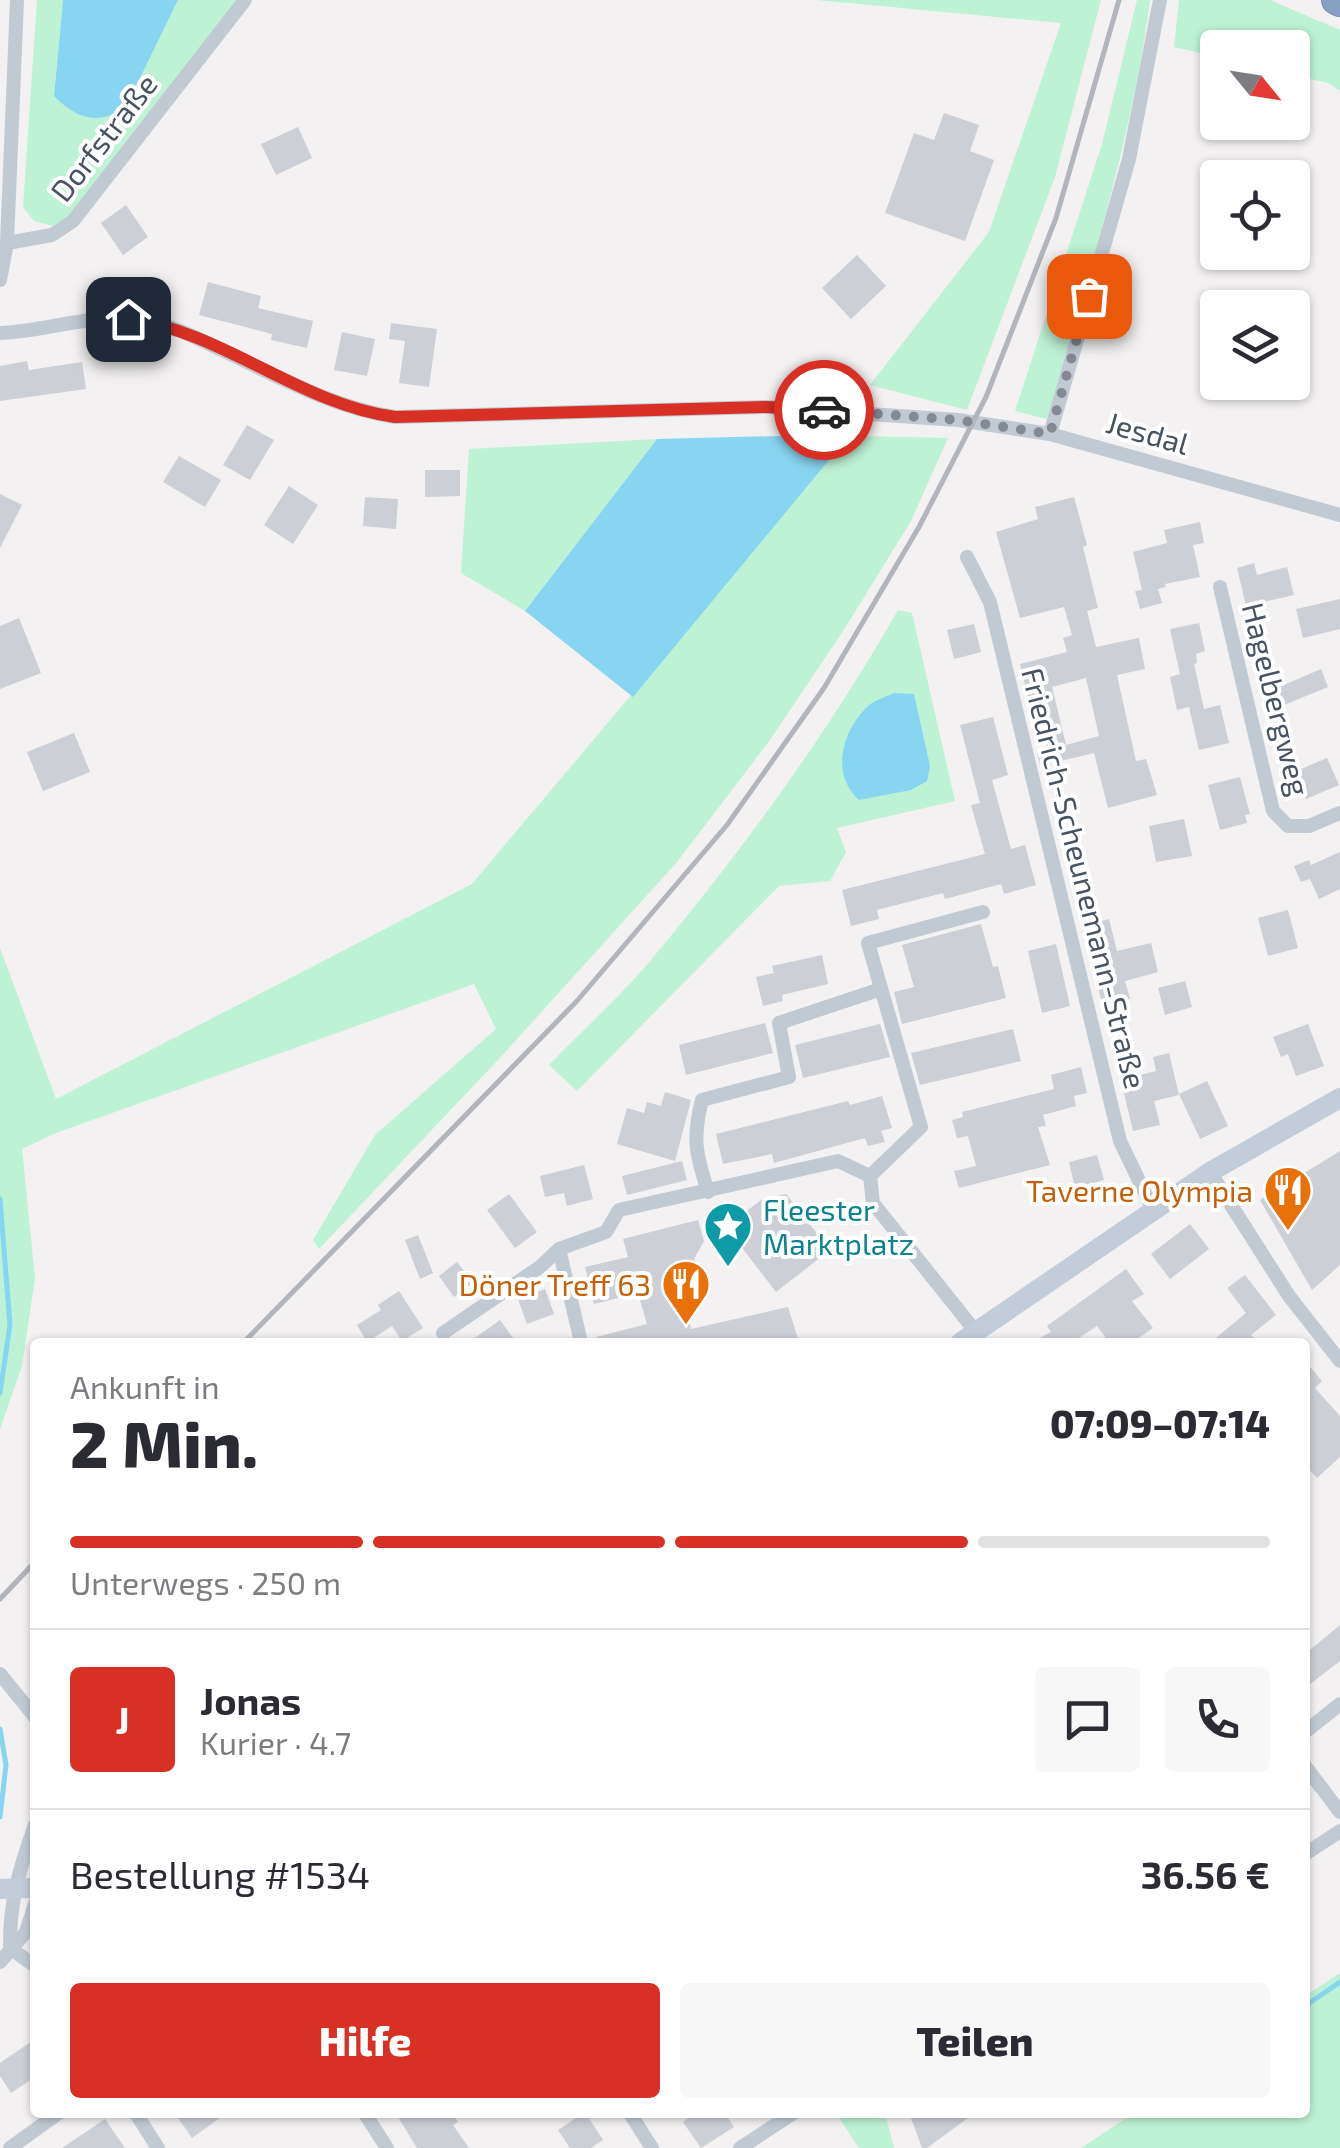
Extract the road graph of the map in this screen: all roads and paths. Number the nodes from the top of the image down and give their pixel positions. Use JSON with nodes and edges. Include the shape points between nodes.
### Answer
{"nodes":[{"id":1,"x":17,"y":0,"type":"edge"},
{"id":2,"x":244,"y":0,"type":"edge"},
{"id":3,"x":1160,"y":0,"type":"edge"},
{"id":4,"x":6,"y":243,"type":"junction"},
{"id":5,"x":0,"y":280,"type":"edge"},
{"id":6,"x":0,"y":333,"type":"edge"},
{"id":7,"x":1050,"y":434,"type":"junction"},
{"id":8,"x":1340,"y":515,"type":"edge"},
{"id":9,"x":966,"y":557,"type":"dead end"},
{"id":10,"x":1220,"y":587,"type":"dead end"},
{"id":11,"x":1340,"y":813,"type":"edge"},
{"id":12,"x":983,"y":912,"type":"dead end"},
{"id":13,"x":882,"y":989,"type":"junction"},
{"id":14,"x":1340,"y":1098,"type":"edge"},
{"id":15,"x":1210,"y":1172,"type":"junction"},
{"id":16,"x":870,"y":1176,"type":"junction"},
{"id":17,"x":708,"y":1192,"type":"junction"},
{"id":18,"x":1153,"y":1210,"type":"junction"},
{"id":19,"x":559,"y":1248,"type":"junction"},
{"id":20,"x":443,"y":1333,"type":"dead end"},
{"id":21,"x":968,"y":1337,"type":"edge"},
{"id":22,"x":580,"y":1338,"type":"edge"},
{"id":23,"x":1340,"y":1361,"type":"edge"},
{"id":24,"x":0,"y":1674,"type":"edge"},
{"id":25,"x":1340,"y":1704,"type":"edge"},
{"id":26,"x":30,"y":1711,"type":"edge"},
{"id":27,"x":1310,"y":1728,"type":"edge"},
{"id":28,"x":1310,"y":1773,"type":"edge"},
{"id":29,"x":1340,"y":1812,"type":"edge"},
{"id":30,"x":1340,"y":1830,"type":"edge"},
{"id":31,"x":30,"y":1843,"type":"edge"},
{"id":32,"x":1310,"y":1851,"type":"edge"},
{"id":33,"x":17,"y":1888,"type":"edge"},
{"id":34,"x":30,"y":1920,"type":"edge"},
{"id":35,"x":10,"y":1948,"type":"junction"},
{"id":36,"x":0,"y":1962,"type":"edge"},
{"id":37,"x":30,"y":1962,"type":"edge"},
{"id":38,"x":52,"y":2118,"type":"edge"},
{"id":39,"x":139,"y":2118,"type":"edge"},
{"id":40,"x":368,"y":2118,"type":"edge"},
{"id":41,"x":633,"y":2118,"type":"edge"},
{"id":42,"x":786,"y":2118,"type":"edge"},
{"id":43,"x":10,"y":2148,"type":"edge"},
{"id":44,"x":158,"y":2148,"type":"edge"},
{"id":45,"x":387,"y":2148,"type":"edge"},
{"id":46,"x":652,"y":2148,"type":"edge"},
{"id":47,"x":740,"y":2148,"type":"edge"}],
"edges":[{"from":1,"to":4,"type":"street"},
{"from":2,"to":4,"type":"street","name":"Dorfstraße","via":[[73,221],[52,236]]},
{"from":3,"to":7,"type":"street","via":[[1129,158]]},
{"from":4,"to":5,"type":"street"},
{"from":6,"to":7,"type":"street","name":"Jesdal","via":[[106,316],[149,322],[335,403],[395,417],[766,407],[958,420]]},
{"from":7,"to":8,"type":"street","name":"Jesdal"},
{"from":9,"to":18,"type":"street","name":"Friedrich-Scheunemann-Straße","via":[[990,602],[1120,1142]]},
{"from":10,"to":11,"type":"street","name":"Hagelbergweg","via":[[1273,811],[1288,826]]},
{"from":12,"to":13,"type":"street","via":[[868,943]]},
{"from":13,"to":16,"type":"street","via":[[921,1127]]},
{"from":13,"to":17,"type":"street","via":[[779,1023],[789,1077],[702,1100],[694,1149]]},
{"from":14,"to":15,"type":"street"},
{"from":15,"to":18,"type":"street"},
{"from":15,"to":23,"type":"street","via":[[1289,1296]]},
{"from":16,"to":17,"type":"street","via":[[838,1160]]},
{"from":16,"to":21,"type":"street","via":[[873,1203]]},
{"from":17,"to":19,"type":"street","via":[[619,1210],[606,1232]]},
{"from":18,"to":21,"type":"street"},
{"from":19,"to":20,"type":"street"},
{"from":19,"to":22,"type":"street"},
{"from":24,"to":26,"type":"street"},
{"from":25,"to":27,"type":"street"},
{"from":28,"to":29,"type":"street"},
{"from":30,"to":32,"type":"street"},
{"from":31,"to":33,"type":"street"},
{"from":33,"to":35,"type":"street"},
{"from":34,"to":35,"type":"street"},
{"from":35,"to":36,"type":"street"},
{"from":35,"to":37,"type":"street"},
{"from":38,"to":43,"type":"street"},
{"from":39,"to":44,"type":"street"},
{"from":40,"to":45,"type":"street"},
{"from":41,"to":46,"type":"street"},
{"from":42,"to":47,"type":"street"}]}
